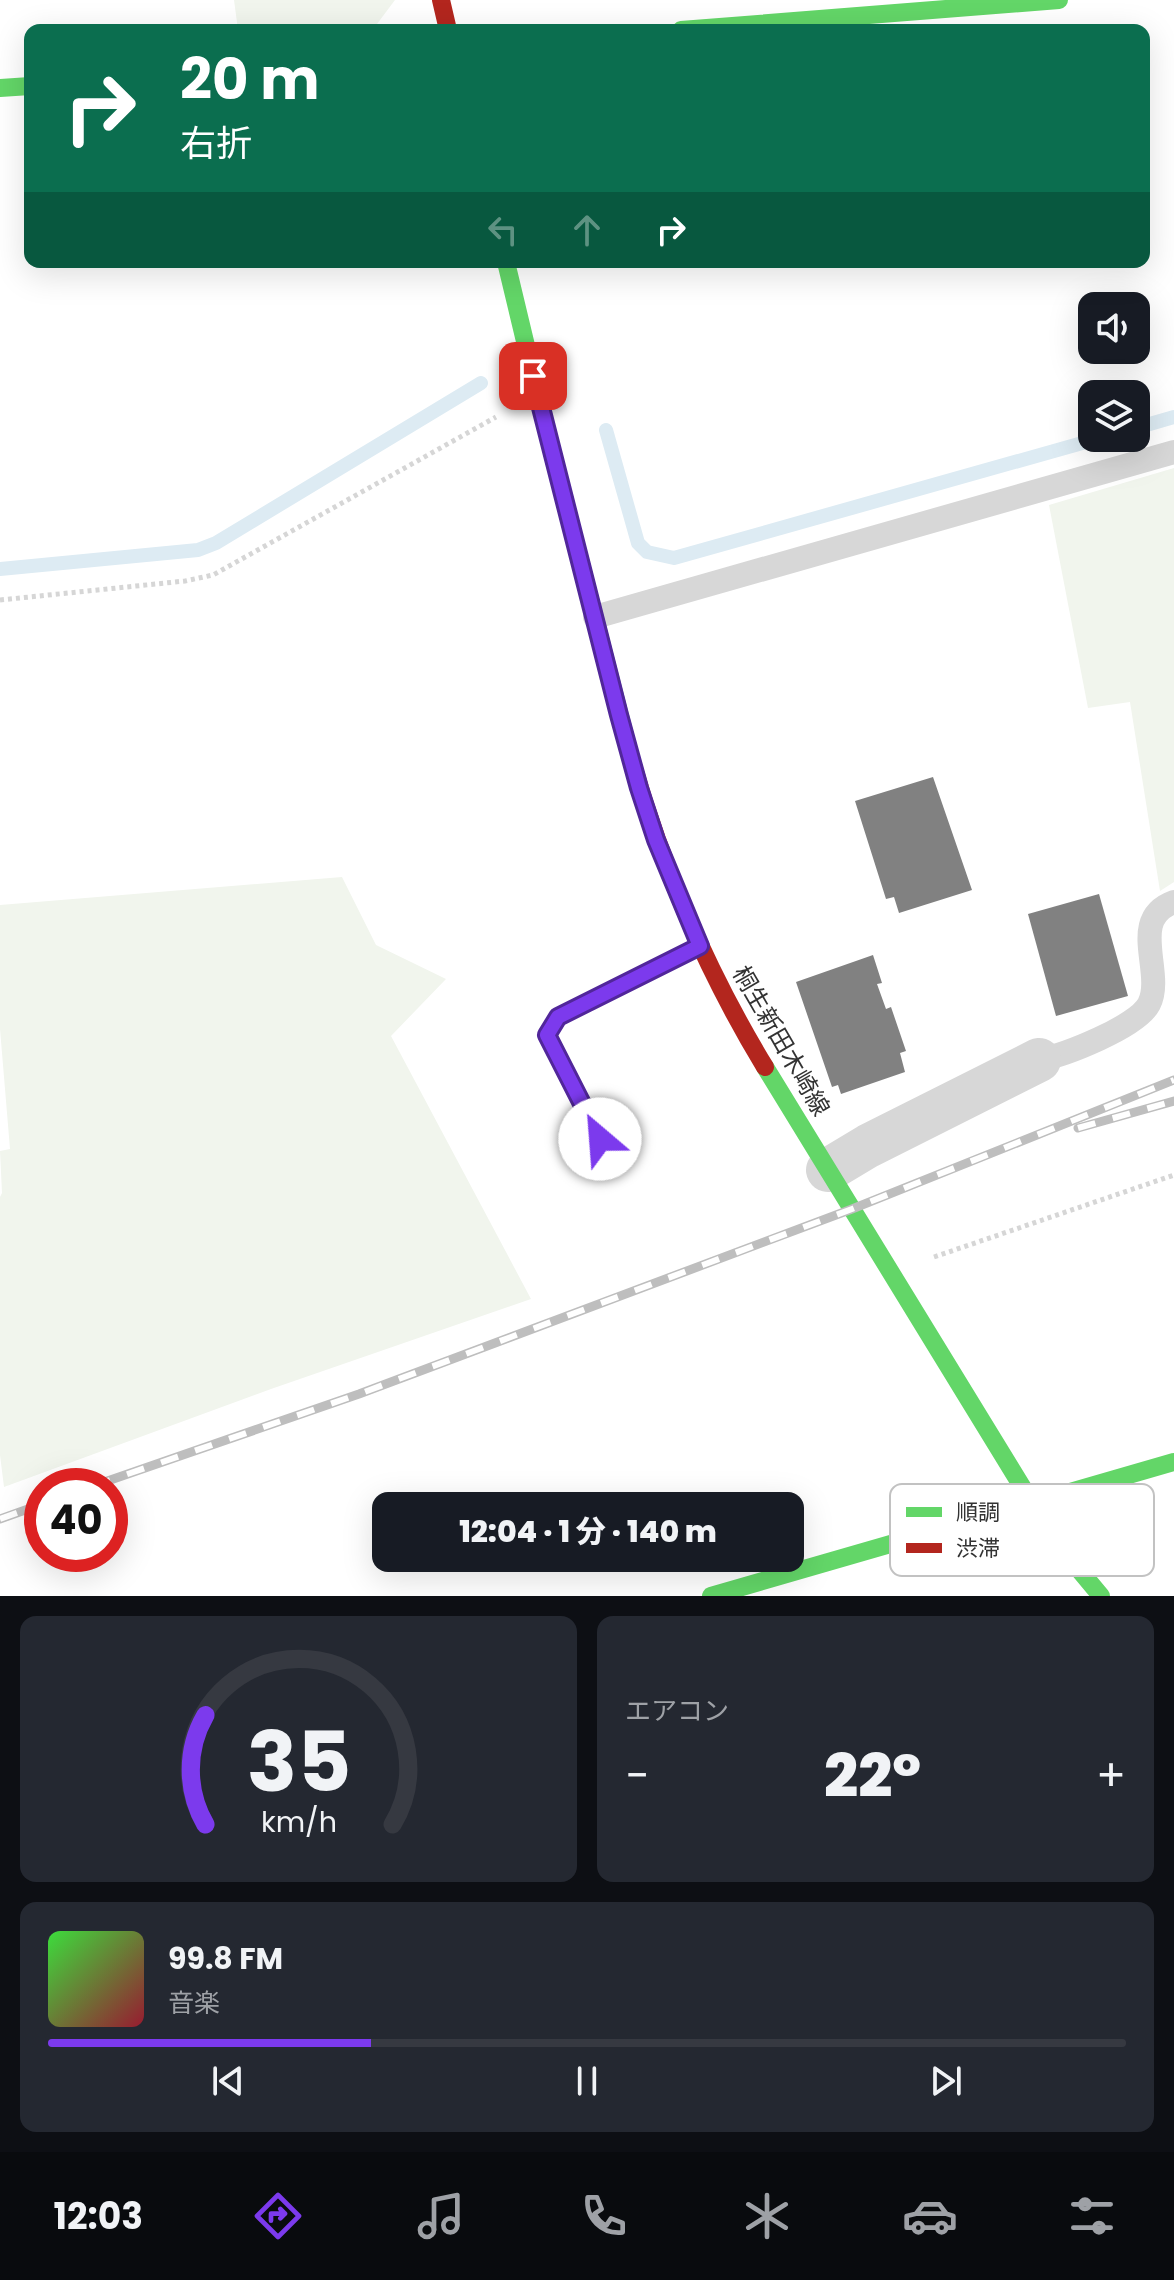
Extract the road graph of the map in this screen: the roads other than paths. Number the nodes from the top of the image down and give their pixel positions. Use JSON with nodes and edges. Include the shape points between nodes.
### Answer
{"nodes":[{"id":1,"x":441,"y":0,"type":"edge"},
{"id":2,"x":1059,"y":0,"type":"edge"},
{"id":3,"x":447,"y":24,"type":"edge"},
{"id":4,"x":757,"y":24,"type":"edge"},
{"id":5,"x":24,"y":86,"type":"edge"},
{"id":6,"x":0,"y":88,"type":"edge"},
{"id":7,"x":507,"y":268,"type":"edge"},
{"id":8,"x":1174,"y":452,"type":"edge"},
{"id":9,"x":595,"y":617,"type":"junction"},
{"id":10,"x":1174,"y":902,"type":"edge"},
{"id":11,"x":700,"y":946,"type":"junction"},
{"id":12,"x":1039,"y":1060,"type":"joint"},
{"id":13,"x":600,"y":1139,"type":"dead end"},
{"id":14,"x":828,"y":1170,"type":"junction"},
{"id":15,"x":1174,"y":1462,"type":"edge"},
{"id":16,"x":1020,"y":1484,"type":"edge"},
{"id":17,"x":1100,"y":1484,"type":"edge"},
{"id":18,"x":890,"y":1545,"type":"edge"},
{"id":19,"x":1084,"y":1576,"type":"edge"},
{"id":20,"x":711,"y":1596,"type":"edge"},
{"id":21,"x":1101,"y":1596,"type":"edge"}],
"edges":[{"from":1,"to":3,"type":"main road"},
{"from":2,"to":4,"type":"main road"},
{"from":5,"to":6,"type":"main road"},
{"from":7,"to":9,"type":"main road","name":"桐生新田木崎線"},
{"from":8,"to":9,"type":"lane"},
{"from":9,"to":11,"type":"main road","name":"桐生新田木崎線","via":[[639,788]]},
{"from":10,"to":12,"type":"lane","via":[[1153,918],[1153,985],[1142,1014],[1061,1056]]},
{"from":11,"to":13,"type":"main road","via":[[558,1017],[547,1035]]},
{"from":11,"to":14,"type":"main road","name":"桐生新田木崎線"},
{"from":12,"to":14,"type":"street"},
{"from":14,"to":16,"type":"main road","name":"桐生新田木崎線"},
{"from":15,"to":17,"type":"main road"},
{"from":18,"to":20,"type":"main road"},
{"from":19,"to":21,"type":"main road","name":"桐生新田木崎線"}]}
